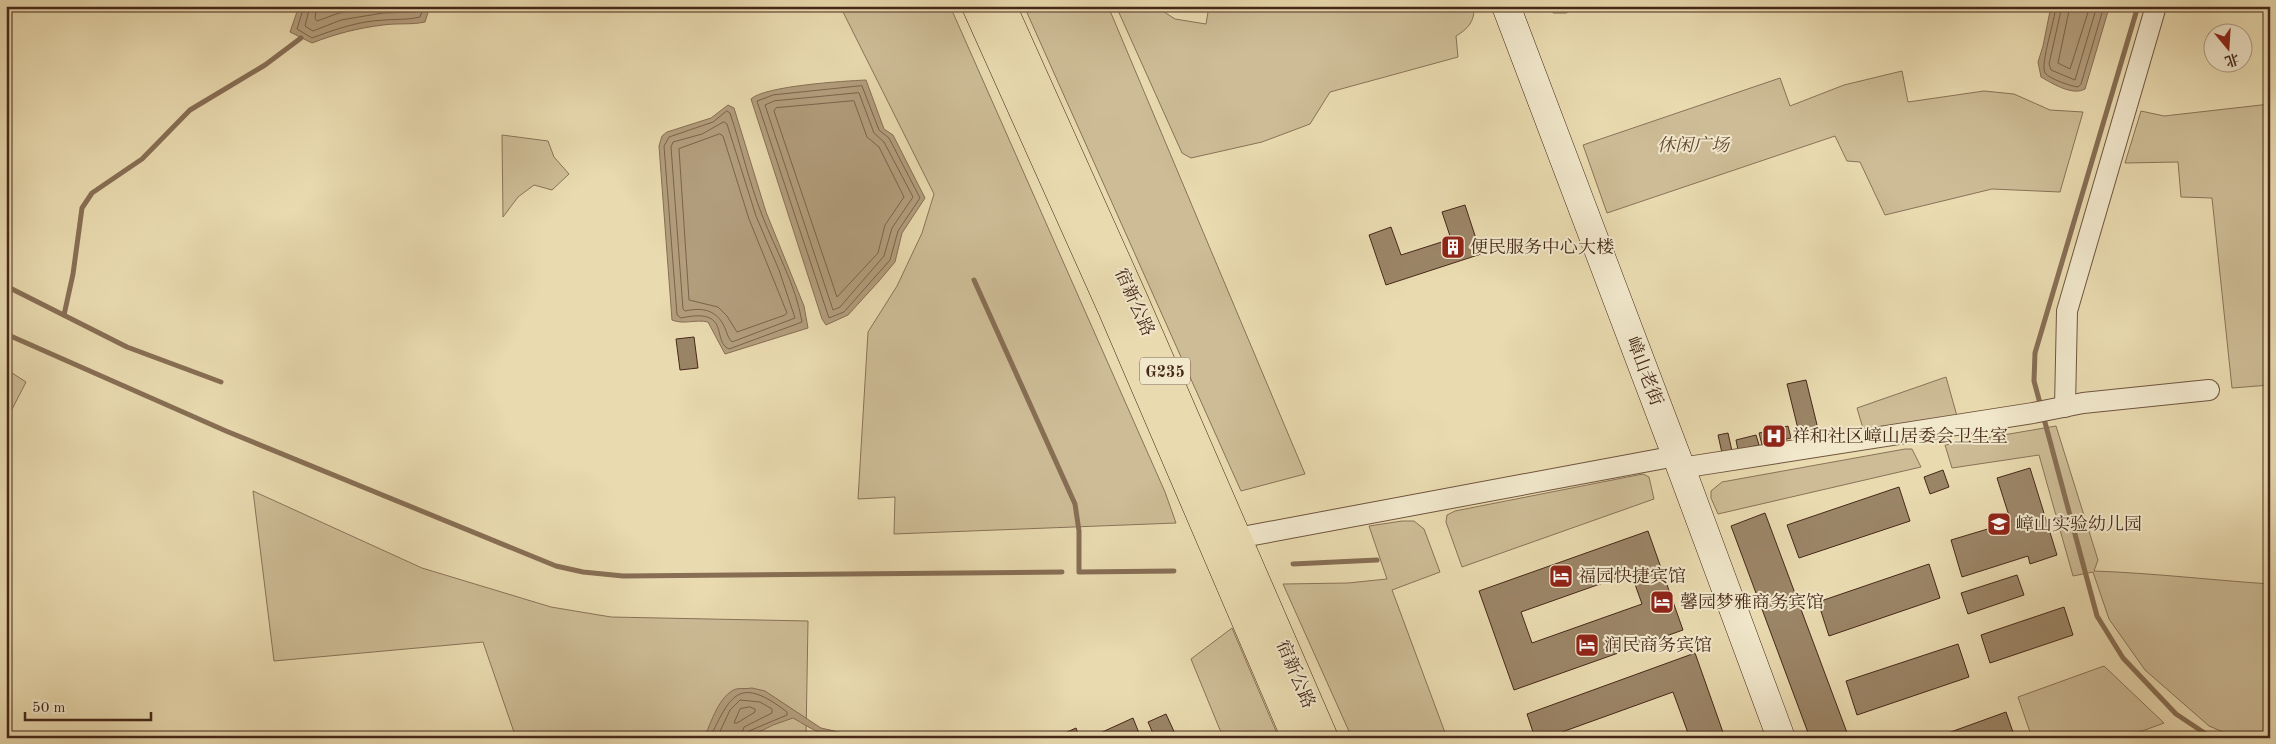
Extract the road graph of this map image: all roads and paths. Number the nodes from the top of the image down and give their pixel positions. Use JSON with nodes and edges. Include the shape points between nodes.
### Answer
{"nodes":[{"id":1,"x":976,"y":6,"type":"edge"},
{"id":2,"x":1002,"y":6,"type":"edge"},
{"id":3,"x":1506,"y":6,"type":"edge"},
{"id":4,"x":2156,"y":6,"type":"edge"},
{"id":5,"x":2209,"y":390,"type":"dead end"},
{"id":6,"x":2048,"y":410,"type":"junction"},
{"id":7,"x":1679,"y":462,"type":"junction"},
{"id":8,"x":1237,"y":538,"type":"junction"},
{"id":9,"x":1296,"y":738,"type":"edge"},
{"id":10,"x":1324,"y":738,"type":"edge"},
{"id":11,"x":1781,"y":738,"type":"edge"}],
"edges":[{"from":1,"to":9,"type":"highway","name":"宿新公路","number":"G235","via":[[1112,309]]},
{"from":2,"to":8,"type":"highway","name":"宿新公路","number":"G235"},
{"from":3,"to":7,"type":"street","name":"嶂山老街"},
{"from":4,"to":6,"type":"street","via":[[2068,311]]},
{"from":5,"to":6,"type":"street","via":[[2083,402]]},
{"from":6,"to":7,"type":"street"},
{"from":7,"to":8,"type":"street"},
{"from":7,"to":11,"type":"street","name":"嶂山老街"},
{"from":8,"to":10,"type":"highway","name":"宿新公路","number":"G235"}]}
